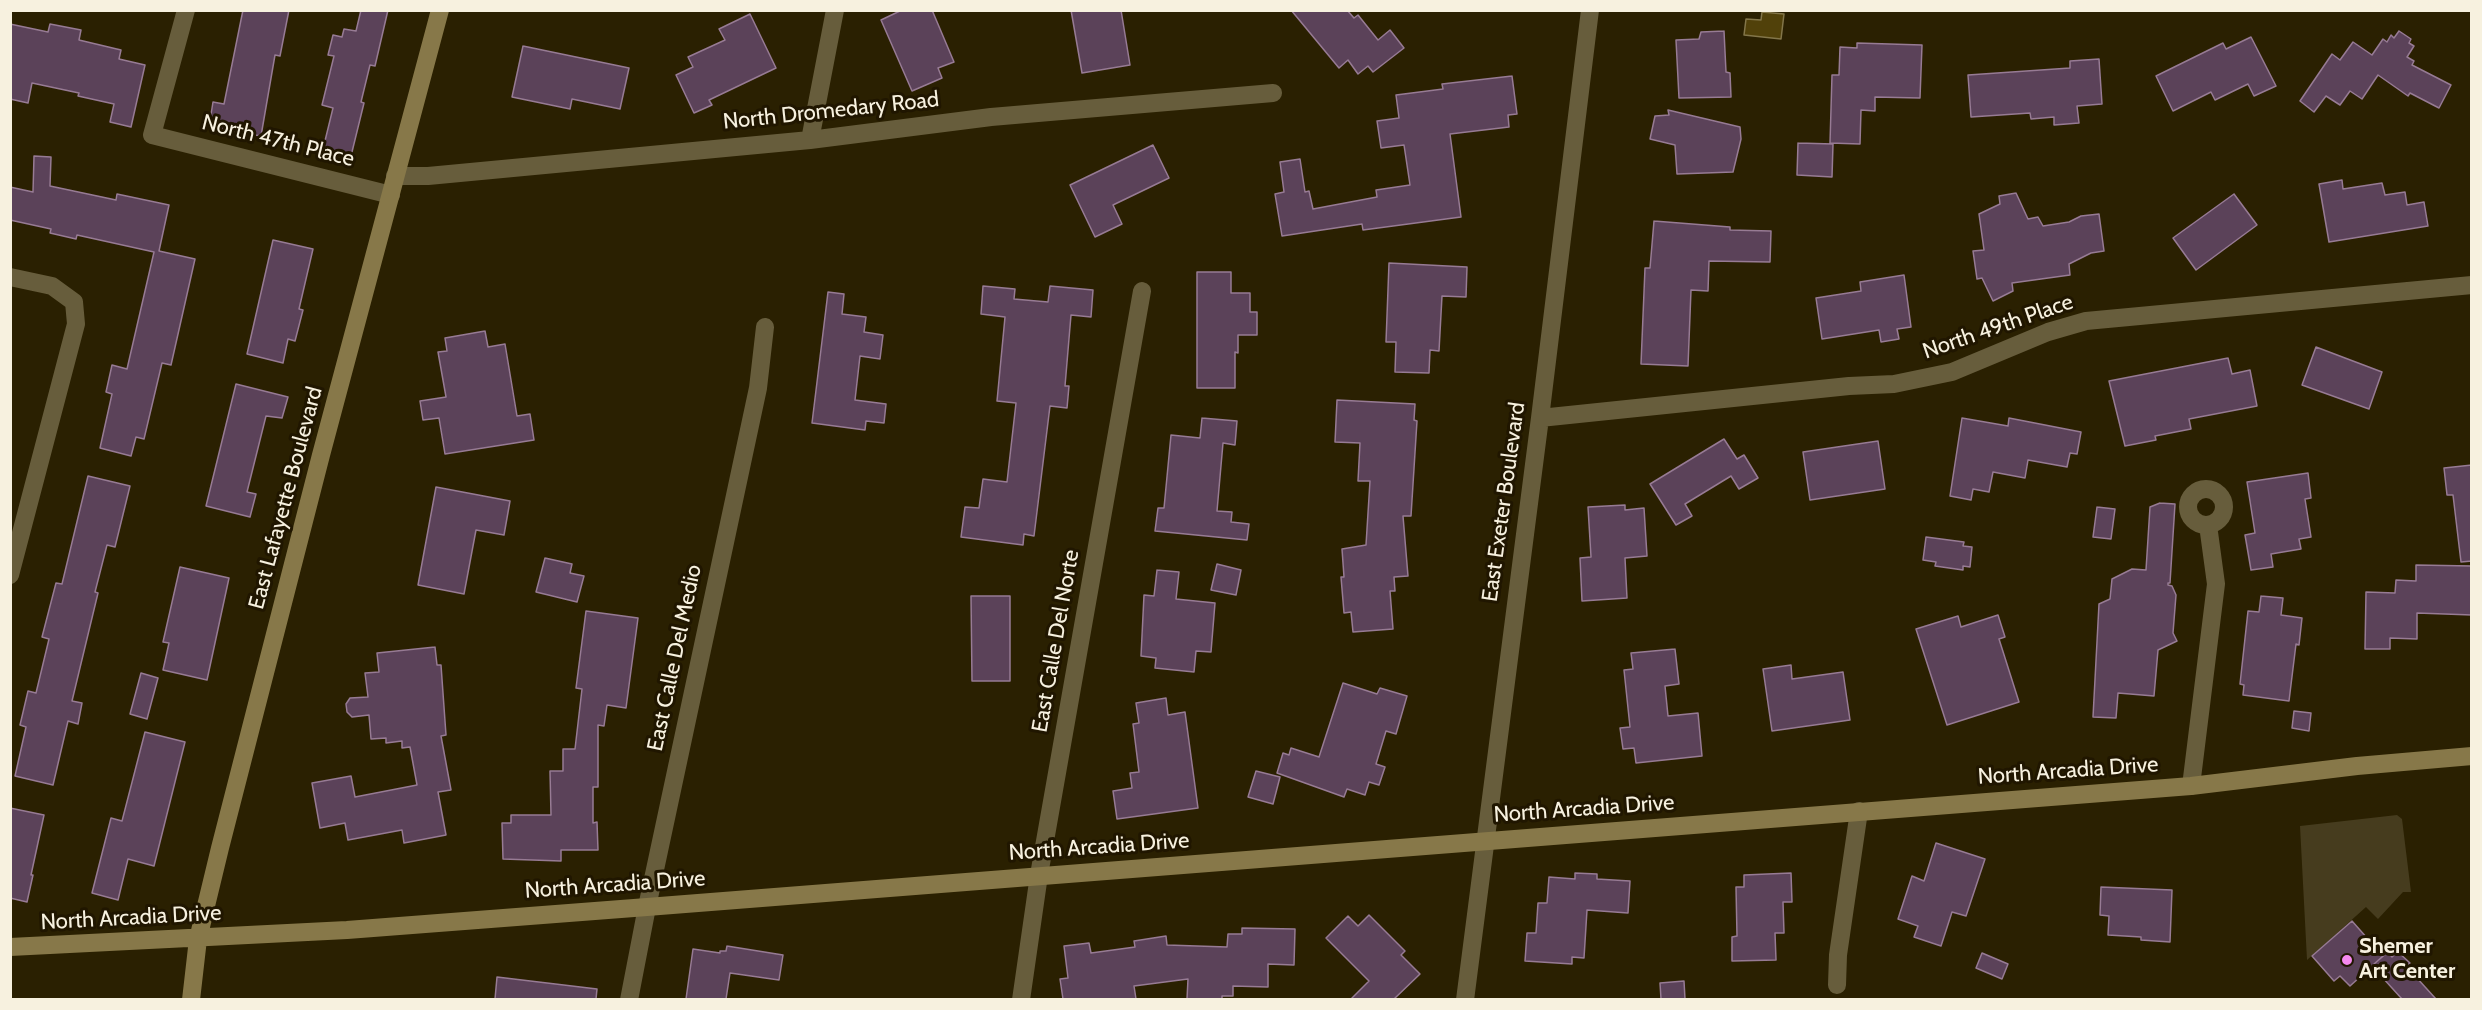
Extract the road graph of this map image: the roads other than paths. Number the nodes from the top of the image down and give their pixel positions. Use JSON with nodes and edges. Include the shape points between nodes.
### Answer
{"nodes":[{"id":1,"x":440,"y":10,"type":"edge"},
{"id":2,"x":835,"y":10,"type":"edge"},
{"id":3,"x":1590,"y":10,"type":"edge"},
{"id":4,"x":183,"y":11,"type":"edge"},
{"id":5,"x":1273,"y":93,"type":"dead end"},
{"id":6,"x":810,"y":140,"type":"junction"},
{"id":7,"x":393,"y":186,"type":"junction"},
{"id":8,"x":10,"y":277,"type":"edge"},
{"id":9,"x":2472,"y":285,"type":"edge"},
{"id":10,"x":1142,"y":291,"type":"dead end"},
{"id":11,"x":765,"y":327,"type":"dead end"},
{"id":12,"x":1540,"y":418,"type":"junction"},
{"id":13,"x":2208,"y":525,"type":"dead end"},
{"id":14,"x":10,"y":575,"type":"edge"},
{"id":15,"x":2472,"y":756,"type":"edge"},
{"id":16,"x":2191,"y":786,"type":"junction"},
{"id":17,"x":1859,"y":811,"type":"junction"},
{"id":18,"x":1485,"y":840,"type":"junction"},
{"id":19,"x":1039,"y":875,"type":"junction"},
{"id":20,"x":646,"y":907,"type":"junction"},
{"id":21,"x":198,"y":939,"type":"junction"},
{"id":22,"x":10,"y":947,"type":"edge"},
{"id":23,"x":1836,"y":985,"type":"dead end"},
{"id":24,"x":191,"y":999,"type":"edge"},
{"id":25,"x":629,"y":999,"type":"edge"},
{"id":26,"x":1021,"y":999,"type":"edge"},
{"id":27,"x":1465,"y":999,"type":"edge"}],
"edges":[{"from":1,"to":7,"type":"street","name":"East Lafayette Boulevard"},
{"from":2,"to":6,"type":"street"},
{"from":3,"to":12,"type":"street","name":"East Exeter Boulevard"},
{"from":4,"to":7,"type":"street","name":"North 47th Place","via":[[152,135]]},
{"from":5,"to":6,"type":"street","name":"North Dromedary Road","via":[[991,117]]},
{"from":6,"to":7,"type":"street","name":"North Dromedary Road","via":[[428,176]]},
{"from":7,"to":21,"type":"street","name":"East Lafayette Boulevard"},
{"from":8,"to":14,"type":"street","via":[[52,286],[74,302],[76,324]]},
{"from":9,"to":12,"type":"street","name":"North 49th Place","via":[[2086,321],[2048,332],[1952,372],[1894,384]]},
{"from":10,"to":19,"type":"street","name":"East Calle Del Norte"},
{"from":11,"to":20,"type":"street","name":"East Calle Del Medio","via":[[758,388]]},
{"from":12,"to":18,"type":"street","name":"East Exeter Boulevard"},
{"from":13,"to":16,"type":"street","name":"North Arcadia Drive","via":[[2216,584]]},
{"from":15,"to":16,"type":"street","name":"North Arcadia Drive"},
{"from":16,"to":17,"type":"street","name":"North Arcadia Drive"},
{"from":17,"to":18,"type":"street","name":"North Arcadia Drive"},
{"from":17,"to":23,"type":"street"},
{"from":18,"to":19,"type":"street","name":"North Arcadia Drive"},
{"from":18,"to":27,"type":"street","name":"East Exeter Boulevard"},
{"from":19,"to":20,"type":"street","name":"North Arcadia Drive"},
{"from":19,"to":26,"type":"street","name":"East Calle Del Norte"},
{"from":20,"to":21,"type":"street","name":"North Arcadia Drive"},
{"from":20,"to":25,"type":"street","name":"East Calle Del Medio"},
{"from":21,"to":22,"type":"street","name":"North Arcadia Drive"},
{"from":21,"to":24,"type":"street","name":"East Lafayette Boulevard"}]}
